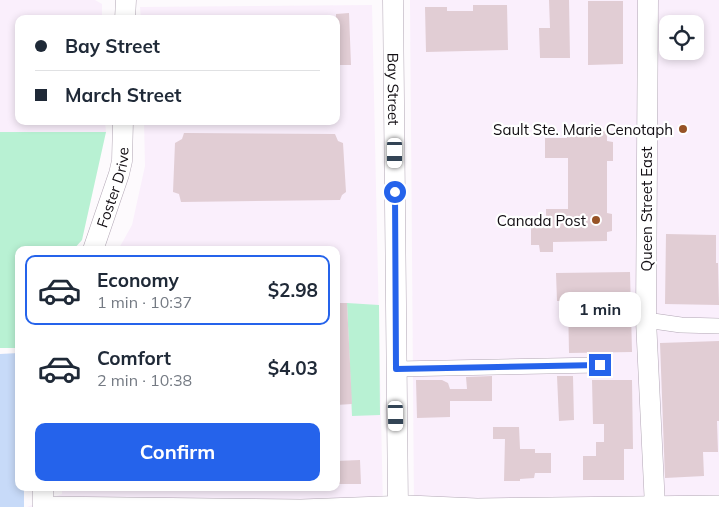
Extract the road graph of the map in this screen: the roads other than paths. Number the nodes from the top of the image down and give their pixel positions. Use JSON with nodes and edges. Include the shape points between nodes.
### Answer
{"nodes":[{"id":1,"x":126,"y":0,"type":"edge"},
{"id":2,"x":393,"y":0,"type":"edge"},
{"id":3,"x":648,"y":0,"type":"edge"},
{"id":4,"x":125,"y":15,"type":"edge"},
{"id":5,"x":123,"y":125,"type":"edge"},
{"id":6,"x":94,"y":246,"type":"edge"},
{"id":7,"x":646,"y":320,"type":"junction"},
{"id":8,"x":719,"y":326,"type":"edge"},
{"id":9,"x":600,"y":365,"type":"dead end"},
{"id":10,"x":396,"y":369,"type":"junction"},
{"id":11,"x":43,"y":499,"type":"edge"},
{"id":12,"x":719,"y":503,"type":"edge"},
{"id":13,"x":398,"y":505,"type":"edge"},
{"id":14,"x":656,"y":505,"type":"edge"}],
"edges":[{"from":1,"to":4,"type":"main road"},
{"from":2,"to":10,"type":"main road","name":"Bay Street"},
{"from":3,"to":7,"type":"main road","name":"Queen Street East"},
{"from":5,"to":6,"type":"main road","name":"Foster Drive","via":[[119,174]]},
{"from":7,"to":8,"type":"street"},
{"from":7,"to":14,"type":"main road","name":"Queen Street East"},
{"from":9,"to":10,"type":"street"},
{"from":10,"to":13,"type":"main road","name":"Bay Street"},
{"from":11,"to":13,"type":"street","via":[[301,507]]},
{"from":12,"to":14,"type":"street"},
{"from":13,"to":14,"type":"street"}]}
